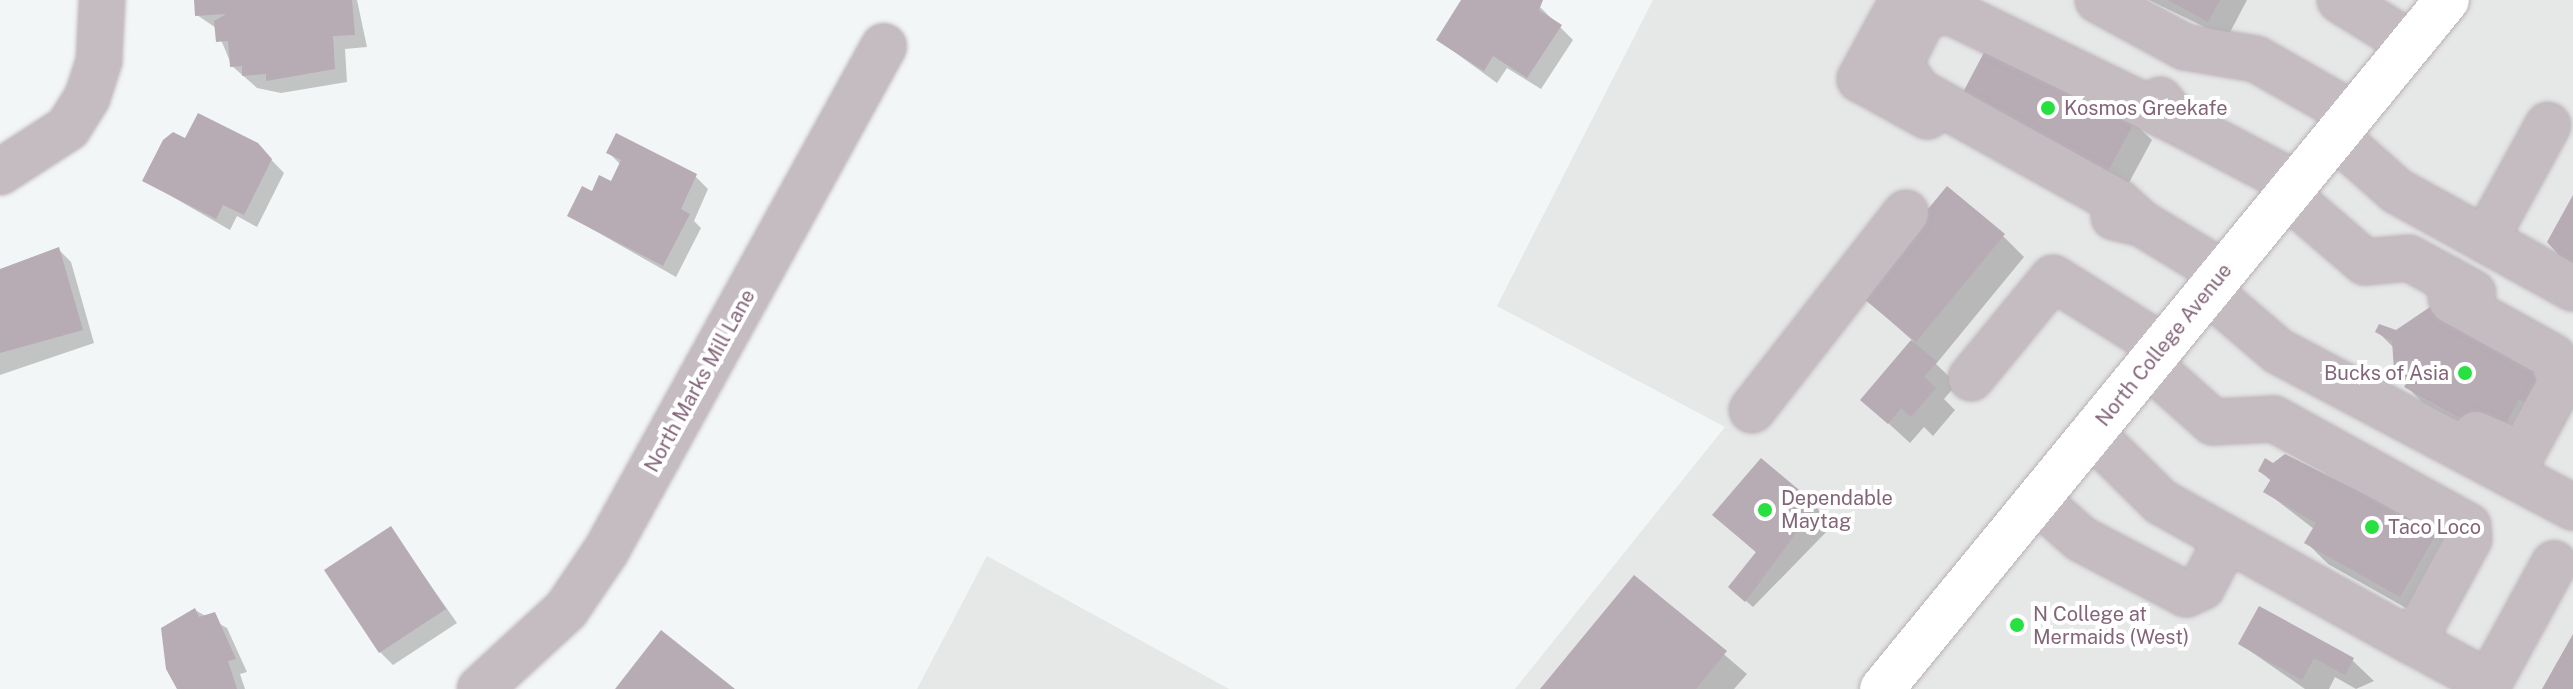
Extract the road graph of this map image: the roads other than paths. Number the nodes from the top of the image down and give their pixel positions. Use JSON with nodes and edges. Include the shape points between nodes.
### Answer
{"nodes":[{"id":1,"x":1902,"y":0,"type":"edge"},
{"id":2,"x":1982,"y":0,"type":"edge"},
{"id":3,"x":2098,"y":0,"type":"edge"},
{"id":4,"x":2131,"y":0,"type":"edge"},
{"id":5,"x":2340,"y":0,"type":"edge"},
{"id":6,"x":2447,"y":0,"type":"edge"},
{"id":7,"x":102,"y":8,"type":"edge"},
{"id":8,"x":2411,"y":44,"type":"junction"},
{"id":9,"x":884,"y":46,"type":"dead end"},
{"id":10,"x":2256,"y":59,"type":"junction"},
{"id":11,"x":2178,"y":122,"type":"junction"},
{"id":12,"x":2344,"y":125,"type":"junction"},
{"id":13,"x":2548,"y":125,"type":"dead end"},
{"id":14,"x":0,"y":172,"type":"edge"},
{"id":15,"x":2291,"y":190,"type":"junction"},
{"id":16,"x":1906,"y":213,"type":"dead end"},
{"id":17,"x":2141,"y":223,"type":"junction"},
{"id":18,"x":2485,"y":240,"type":"junction"},
{"id":19,"x":2448,"y":279,"type":"junction"},
{"id":20,"x":2216,"y":282,"type":"junction"},
{"id":21,"x":2573,"y":288,"type":"edge"},
{"id":22,"x":2573,"y":348,"type":"edge"},
{"id":23,"x":2155,"y":355,"type":"junction"},
{"id":24,"x":1971,"y":378,"type":"dead end"},
{"id":25,"x":2573,"y":397,"type":"edge"},
{"id":26,"x":2374,"y":402,"type":"junction"},
{"id":27,"x":1752,"y":410,"type":"dead end"},
{"id":28,"x":2092,"y":434,"type":"junction"},
{"id":29,"x":2360,"y":466,"type":"junction"},
{"id":30,"x":2527,"y":483,"type":"junction"},
{"id":31,"x":2037,"y":500,"type":"junction"},
{"id":32,"x":2573,"y":507,"type":"edge"},
{"id":33,"x":2245,"y":549,"type":"junction"},
{"id":34,"x":2554,"y":564,"type":"dead end"},
{"id":35,"x":2413,"y":642,"type":"junction"},
{"id":36,"x":2488,"y":686,"type":"edge"},
{"id":37,"x":480,"y":689,"type":"edge"},
{"id":38,"x":1882,"y":689,"type":"edge"}],
"edges":[{"from":1,"to":17,"type":"street","via":[[1860,79],[2105,215]]},
{"from":2,"to":11,"type":"street","via":[[2148,86]]},
{"from":3,"to":10,"type":"street","via":[[2185,47]]},
{"from":4,"to":10,"type":"street"},
{"from":5,"to":8,"type":"street"},
{"from":6,"to":8,"type":"main road","name":"North College Avenue"},
{"from":7,"to":14,"type":"street","via":[[99,60],[68,128]]},
{"from":8,"to":12,"type":"main road","name":"North College Avenue"},
{"from":9,"to":37,"type":"street","name":"North Marks Mill Lane","via":[[606,551],[566,610]]},
{"from":10,"to":12,"type":"street"},
{"from":11,"to":15,"type":"street"},
{"from":11,"to":17,"type":"street","via":[[1951,12],[1931,13],[1920,24],[1900,64],[1918,91],[2118,202]]},
{"from":12,"to":15,"type":"main road","name":"North College Avenue"},
{"from":12,"to":18,"type":"street","via":[[2397,191]]},
{"from":13,"to":18,"type":"street"},
{"from":15,"to":19,"type":"street","via":[[2365,262],[2409,258]]},
{"from":15,"to":20,"type":"main road","name":"North College Avenue"},
{"from":16,"to":27,"type":"street"},
{"from":17,"to":20,"type":"street"},
{"from":18,"to":21,"type":"street"},
{"from":19,"to":22,"type":"street"},
{"from":19,"to":26,"type":"street","via":[[2452,301],[2553,357],[2560,384],[2522,454],[2408,398]]},
{"from":20,"to":23,"type":"main road","name":"North College Avenue"},
{"from":20,"to":26,"type":"street","via":[[2278,351]]},
{"from":23,"to":24,"type":"street","via":[[2053,278]]},
{"from":23,"to":28,"type":"main road","name":"North College Avenue"},
{"from":23,"to":29,"type":"street","via":[[2213,422],[2274,419]]},
{"from":25,"to":30,"type":"street"},
{"from":26,"to":30,"type":"street"},
{"from":28,"to":31,"type":"main road","name":"North College Avenue"},
{"from":28,"to":33,"type":"street","via":[[2161,502]]},
{"from":29,"to":33,"type":"street","via":[[2368,483],[2449,527],[2451,538],[2409,614],[2396,614],[2293,557]]},
{"from":29,"to":35,"type":"street","via":[[2468,526],[2469,539]]},
{"from":30,"to":32,"type":"street"},
{"from":31,"to":33,"type":"street","via":[[2081,539],[2186,594],[2202,587]]},
{"from":31,"to":38,"type":"main road","name":"North College Avenue"},
{"from":33,"to":35,"type":"street"},
{"from":34,"to":36,"type":"street"},
{"from":35,"to":36,"type":"street"}]}
